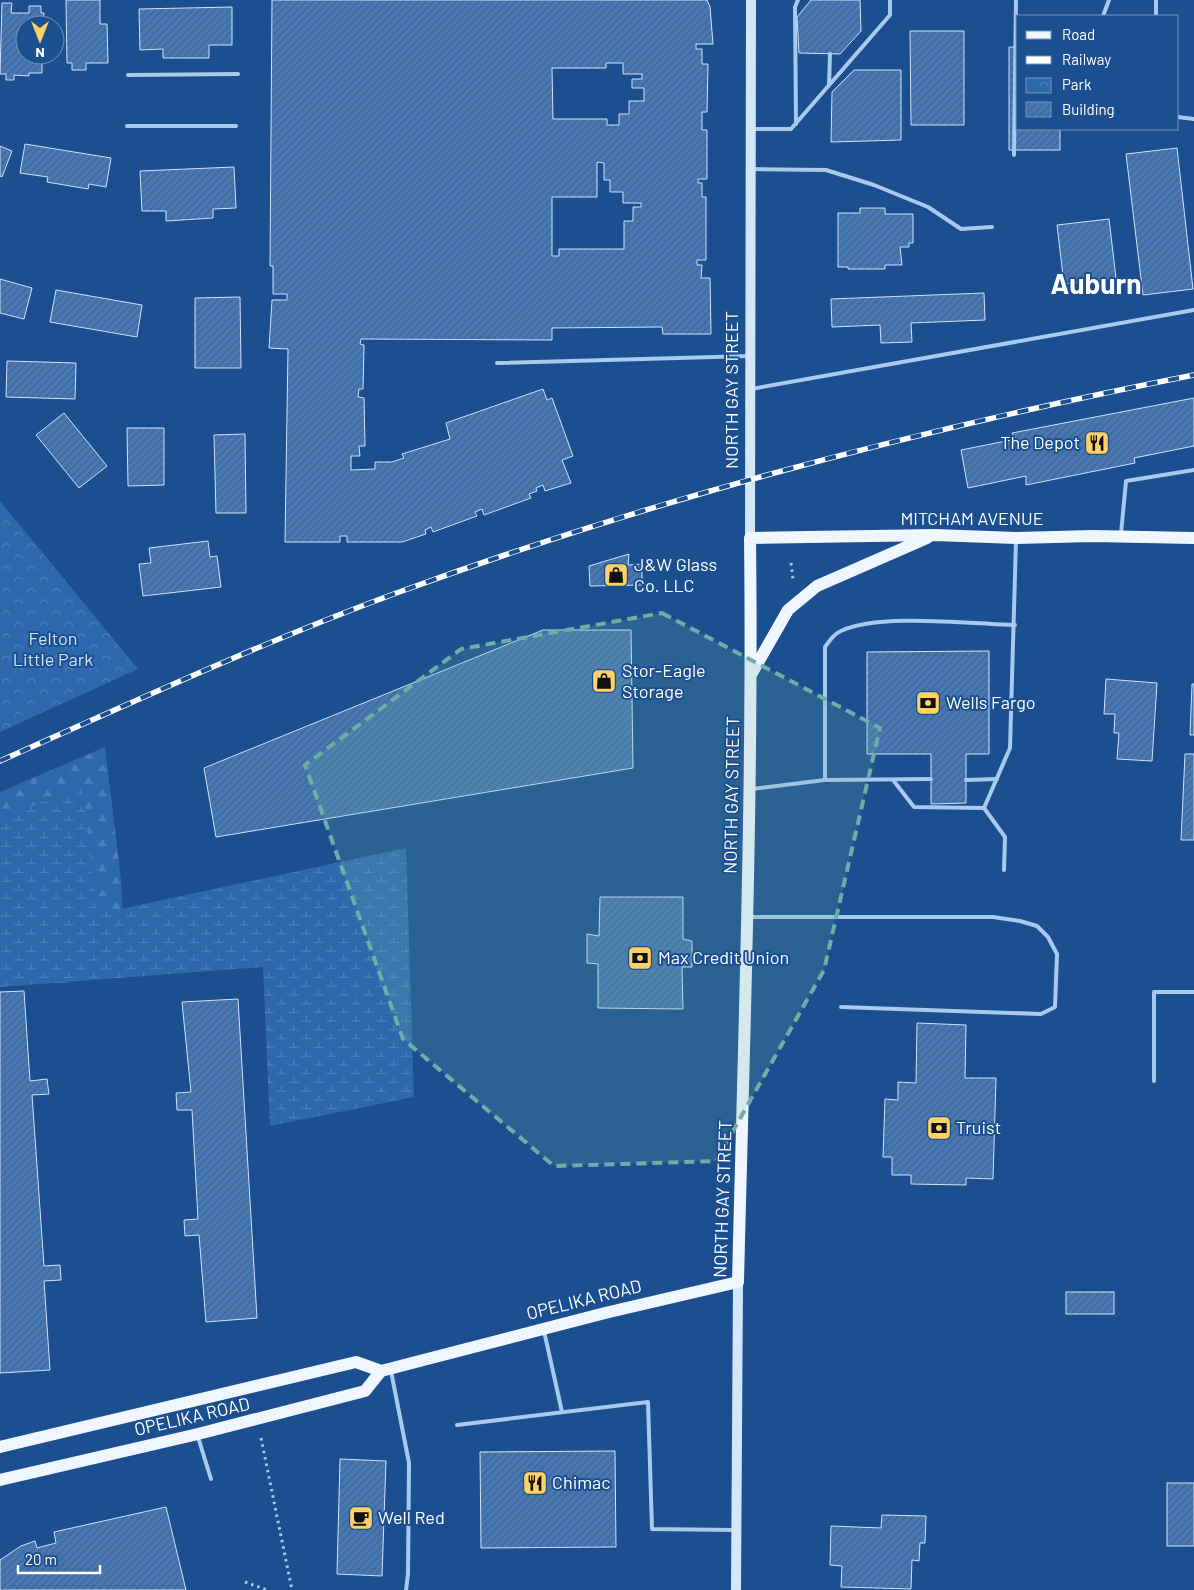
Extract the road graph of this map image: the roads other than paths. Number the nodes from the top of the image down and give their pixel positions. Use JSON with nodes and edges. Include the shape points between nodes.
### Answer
{"nodes":[{"id":1,"x":751,"y":0,"type":"edge"},
{"id":2,"x":798,"y":0,"type":"edge"},
{"id":3,"x":890,"y":0,"type":"edge"},
{"id":4,"x":1016,"y":0,"type":"edge"},
{"id":5,"x":1109,"y":0,"type":"edge"},
{"id":6,"x":1156,"y":0,"type":"edge"},
{"id":7,"x":1104,"y":15,"type":"edge"},
{"id":8,"x":1156,"y":15,"type":"edge"},
{"id":9,"x":830,"y":54,"type":"dead end"},
{"id":10,"x":128,"y":74,"type":"dead end"},
{"id":11,"x":238,"y":74,"type":"dead end"},
{"id":12,"x":829,"y":86,"type":"junction"},
{"id":13,"x":1179,"y":117,"type":"edge"},
{"id":14,"x":1194,"y":119,"type":"edge"},
{"id":15,"x":796,"y":124,"type":"junction"},
{"id":16,"x":127,"y":126,"type":"dead end"},
{"id":17,"x":236,"y":126,"type":"dead end"},
{"id":18,"x":750,"y":129,"type":"junction"},
{"id":19,"x":1014,"y":155,"type":"dead end"},
{"id":20,"x":750,"y":169,"type":"junction"},
{"id":21,"x":992,"y":228,"type":"dead end"},
{"id":22,"x":1194,"y":310,"type":"edge"},
{"id":23,"x":750,"y":356,"type":"junction"},
{"id":24,"x":497,"y":362,"type":"dead end"},
{"id":25,"x":749,"y":390,"type":"junction"},
{"id":26,"x":1194,"y":470,"type":"edge"},
{"id":27,"x":934,"y":535,"type":"junction"},
{"id":28,"x":1121,"y":536,"type":"junction"},
{"id":29,"x":750,"y":538,"type":"junction"},
{"id":30,"x":1016,"y":538,"type":"junction"},
{"id":31,"x":1194,"y":538,"type":"edge"},
{"id":32,"x":1015,"y":625,"type":"junction"},
{"id":33,"x":752,"y":672,"type":"junction"},
{"id":34,"x":931,"y":779,"type":"dead end"},
{"id":35,"x":997,"y":779,"type":"junction"},
{"id":36,"x":825,"y":780,"type":"junction"},
{"id":37,"x":893,"y":780,"type":"junction"},
{"id":38,"x":966,"y":780,"type":"dead end"},
{"id":39,"x":750,"y":790,"type":"junction"},
{"id":40,"x":984,"y":808,"type":"junction"},
{"id":41,"x":1004,"y":870,"type":"dead end"},
{"id":42,"x":748,"y":917,"type":"junction"},
{"id":43,"x":1194,"y":992,"type":"edge"},
{"id":44,"x":841,"y":1007,"type":"dead end"},
{"id":45,"x":1154,"y":1081,"type":"dead end"},
{"id":46,"x":738,"y":1282,"type":"junction"},
{"id":47,"x":544,"y":1328,"type":"junction"},
{"id":48,"x":386,"y":1370,"type":"junction"},
{"id":49,"x":562,"y":1412,"type":"junction"},
{"id":50,"x":457,"y":1425,"type":"dead end"},
{"id":51,"x":198,"y":1434,"type":"junction"},
{"id":52,"x":0,"y":1447,"type":"edge"},
{"id":53,"x":211,"y":1479,"type":"dead end"},
{"id":54,"x":0,"y":1480,"type":"edge"},
{"id":55,"x":736,"y":1530,"type":"junction"},
{"id":56,"x":406,"y":1590,"type":"edge"},
{"id":57,"x":736,"y":1590,"type":"edge"}],
"edges":[{"from":1,"to":18,"type":"street","name":"NORTH GAY STREET"},
{"from":2,"to":15,"type":"lane","via":[[795,7]]},
{"from":3,"to":12,"type":"lane","via":[[890,16]]},
{"from":4,"to":19,"type":"lane"},
{"from":5,"to":7,"type":"lane"},
{"from":6,"to":8,"type":"lane"},
{"from":9,"to":12,"type":"lane"},
{"from":10,"to":11,"type":"lane"},
{"from":12,"to":15,"type":"lane"},
{"from":13,"to":14,"type":"lane"},
{"from":15,"to":18,"type":"lane","via":[[791,130]]},
{"from":16,"to":17,"type":"lane"},
{"from":18,"to":20,"type":"street","name":"NORTH GAY STREET"},
{"from":20,"to":21,"type":"lane","via":[[826,170],[928,207],[961,229]]},
{"from":20,"to":23,"type":"street","name":"NORTH GAY STREET"},
{"from":22,"to":25,"type":"lane"},
{"from":23,"to":24,"type":"lane"},
{"from":23,"to":25,"type":"street","name":"NORTH GAY STREET"},
{"from":25,"to":29,"type":"street","name":"NORTH GAY STREET"},
{"from":26,"to":28,"type":"lane","via":[[1126,481]]},
{"from":27,"to":29,"type":"main road","name":"MITCHAM AVENUE"},
{"from":27,"to":30,"type":"main road","name":"MITCHAM AVENUE"},
{"from":27,"to":33,"type":"main road","via":[[817,586],[788,610]]},
{"from":28,"to":30,"type":"main road","name":"MITCHAM AVENUE"},
{"from":28,"to":31,"type":"main road","name":"MITCHAM AVENUE"},
{"from":29,"to":33,"type":"main road","name":"NORTH GAY STREET"},
{"from":30,"to":32,"type":"lane"},
{"from":32,"to":35,"type":"lane","via":[[1010,748]]},
{"from":32,"to":36,"type":"lane","via":[[891,621],[859,625],[832,637],[825,647]]},
{"from":33,"to":39,"type":"main road","name":"NORTH GAY STREET"},
{"from":34,"to":37,"type":"lane"},
{"from":35,"to":38,"type":"lane"},
{"from":35,"to":40,"type":"lane"},
{"from":36,"to":37,"type":"lane"},
{"from":36,"to":39,"type":"lane"},
{"from":37,"to":40,"type":"lane","via":[[914,807]]},
{"from":39,"to":42,"type":"main road","name":"NORTH GAY STREET"},
{"from":40,"to":41,"type":"lane","via":[[1005,837]]},
{"from":42,"to":44,"type":"lane","via":[[993,917],[1037,926],[1048,937],[1057,954],[1056,1007],[1041,1014]]},
{"from":42,"to":46,"type":"main road","name":"NORTH GAY STREET"},
{"from":43,"to":45,"type":"lane","via":[[1154,992]]},
{"from":46,"to":47,"type":"main road","name":"OPELIKA ROAD"},
{"from":46,"to":55,"type":"street","name":"NORTH GAY STREET"},
{"from":47,"to":48,"type":"main road","name":"OPELIKA ROAD"},
{"from":47,"to":49,"type":"lane"},
{"from":48,"to":51,"type":"main road","name":"OPELIKA ROAD","via":[[365,1391]]},
{"from":48,"to":52,"type":"main road","name":"OPELIKA ROAD","via":[[356,1362]]},
{"from":48,"to":56,"type":"lane","via":[[409,1463]]},
{"from":49,"to":50,"type":"lane"},
{"from":49,"to":55,"type":"lane","via":[[648,1402],[652,1529]]},
{"from":51,"to":53,"type":"lane"},
{"from":51,"to":54,"type":"main road","name":"OPELIKA ROAD"},
{"from":55,"to":57,"type":"street","name":"NORTH GAY STREET"}]}
